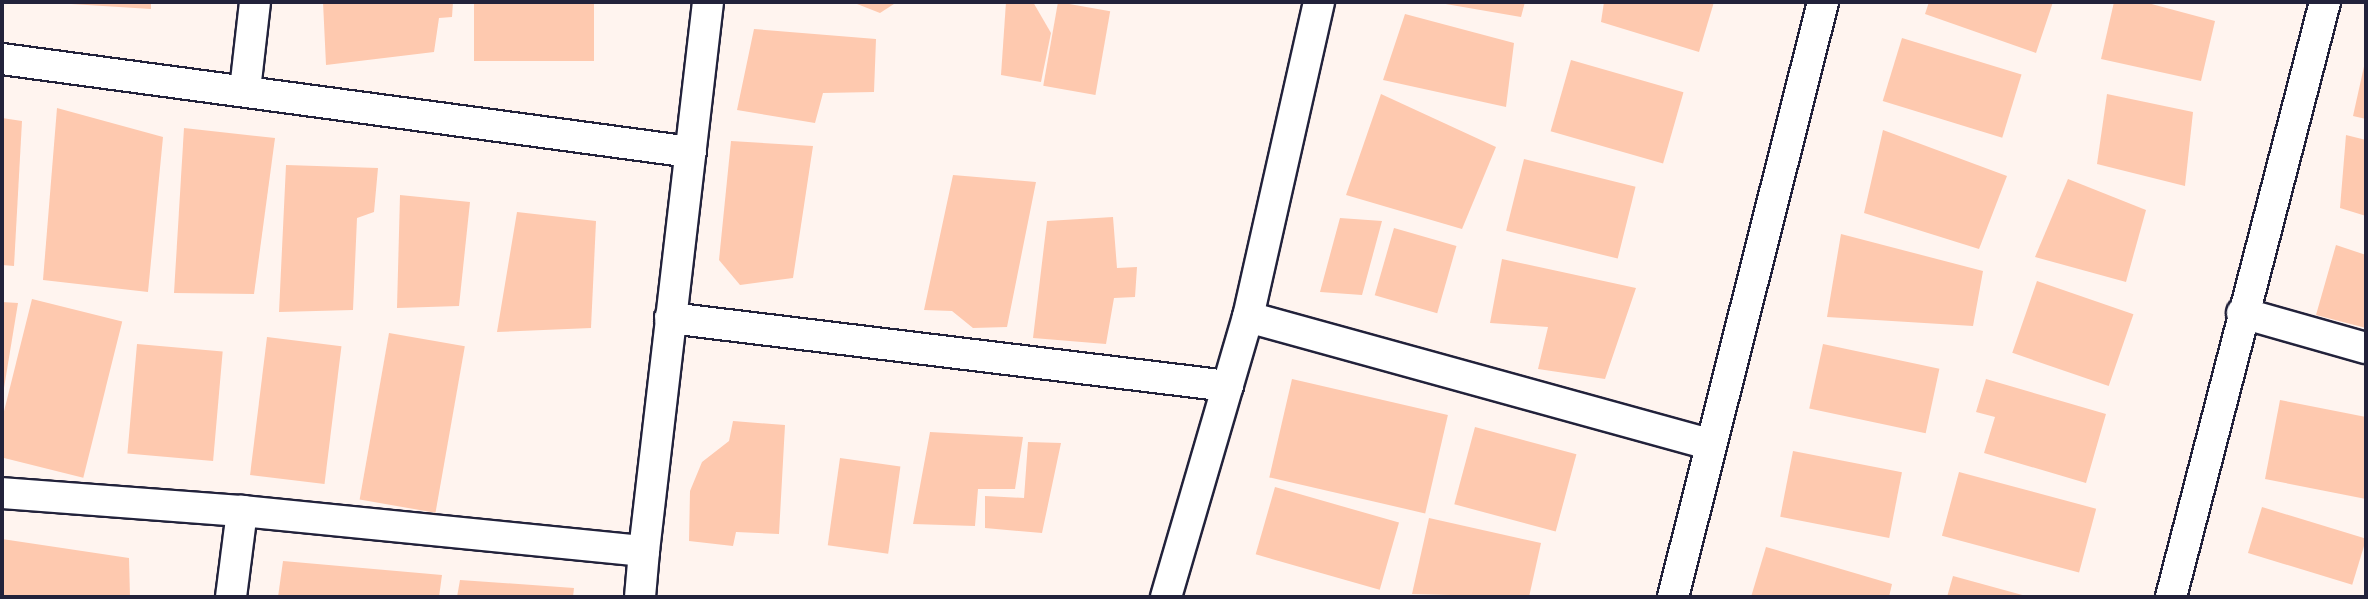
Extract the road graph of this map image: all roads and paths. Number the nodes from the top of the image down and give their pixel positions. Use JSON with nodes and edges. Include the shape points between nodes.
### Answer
{"nodes":[{"id":1,"x":255,"y":2,"type":"edge"},
{"id":2,"x":708,"y":2,"type":"edge"},
{"id":3,"x":1319,"y":2,"type":"edge"},
{"id":4,"x":1823,"y":2,"type":"edge"},
{"id":5,"x":2325,"y":2,"type":"edge"},
{"id":6,"x":2,"y":58,"type":"edge"},
{"id":7,"x":245,"y":90,"type":"junction"},
{"id":8,"x":691,"y":152,"type":"junction"},
{"id":9,"x":2242,"y":313,"type":"junction"},
{"id":10,"x":1248,"y":317,"type":"junction"},
{"id":11,"x":670,"y":318,"type":"junction"},
{"id":12,"x":2366,"y":348,"type":"edge"},
{"id":13,"x":1228,"y":386,"type":"junction"},
{"id":14,"x":1709,"y":444,"type":"junction"},
{"id":15,"x":2,"y":493,"type":"edge"},
{"id":16,"x":242,"y":511,"type":"junction"},
{"id":17,"x":644,"y":551,"type":"junction"},
{"id":18,"x":231,"y":597,"type":"edge"},
{"id":19,"x":640,"y":597,"type":"edge"},
{"id":20,"x":1166,"y":597,"type":"edge"},
{"id":21,"x":1673,"y":597,"type":"edge"},
{"id":22,"x":2171,"y":597,"type":"edge"}],
"edges":[{"from":1,"to":7,"type":"street"},
{"from":2,"to":8,"type":"street"},
{"from":3,"to":10,"type":"street"},
{"from":4,"to":14,"type":"street"},
{"from":5,"to":9,"type":"street"},
{"from":6,"to":7,"type":"street"},
{"from":7,"to":8,"type":"street"},
{"from":8,"to":11,"type":"street"},
{"from":9,"to":12,"type":"street"},
{"from":9,"to":22,"type":"street"},
{"from":10,"to":13,"type":"street"},
{"from":10,"to":14,"type":"street"},
{"from":11,"to":13,"type":"street"},
{"from":11,"to":17,"type":"street"},
{"from":13,"to":20,"type":"street"},
{"from":14,"to":21,"type":"street"},
{"from":15,"to":16,"type":"street"},
{"from":16,"to":17,"type":"street"},
{"from":16,"to":18,"type":"street"},
{"from":17,"to":19,"type":"street"}]}
